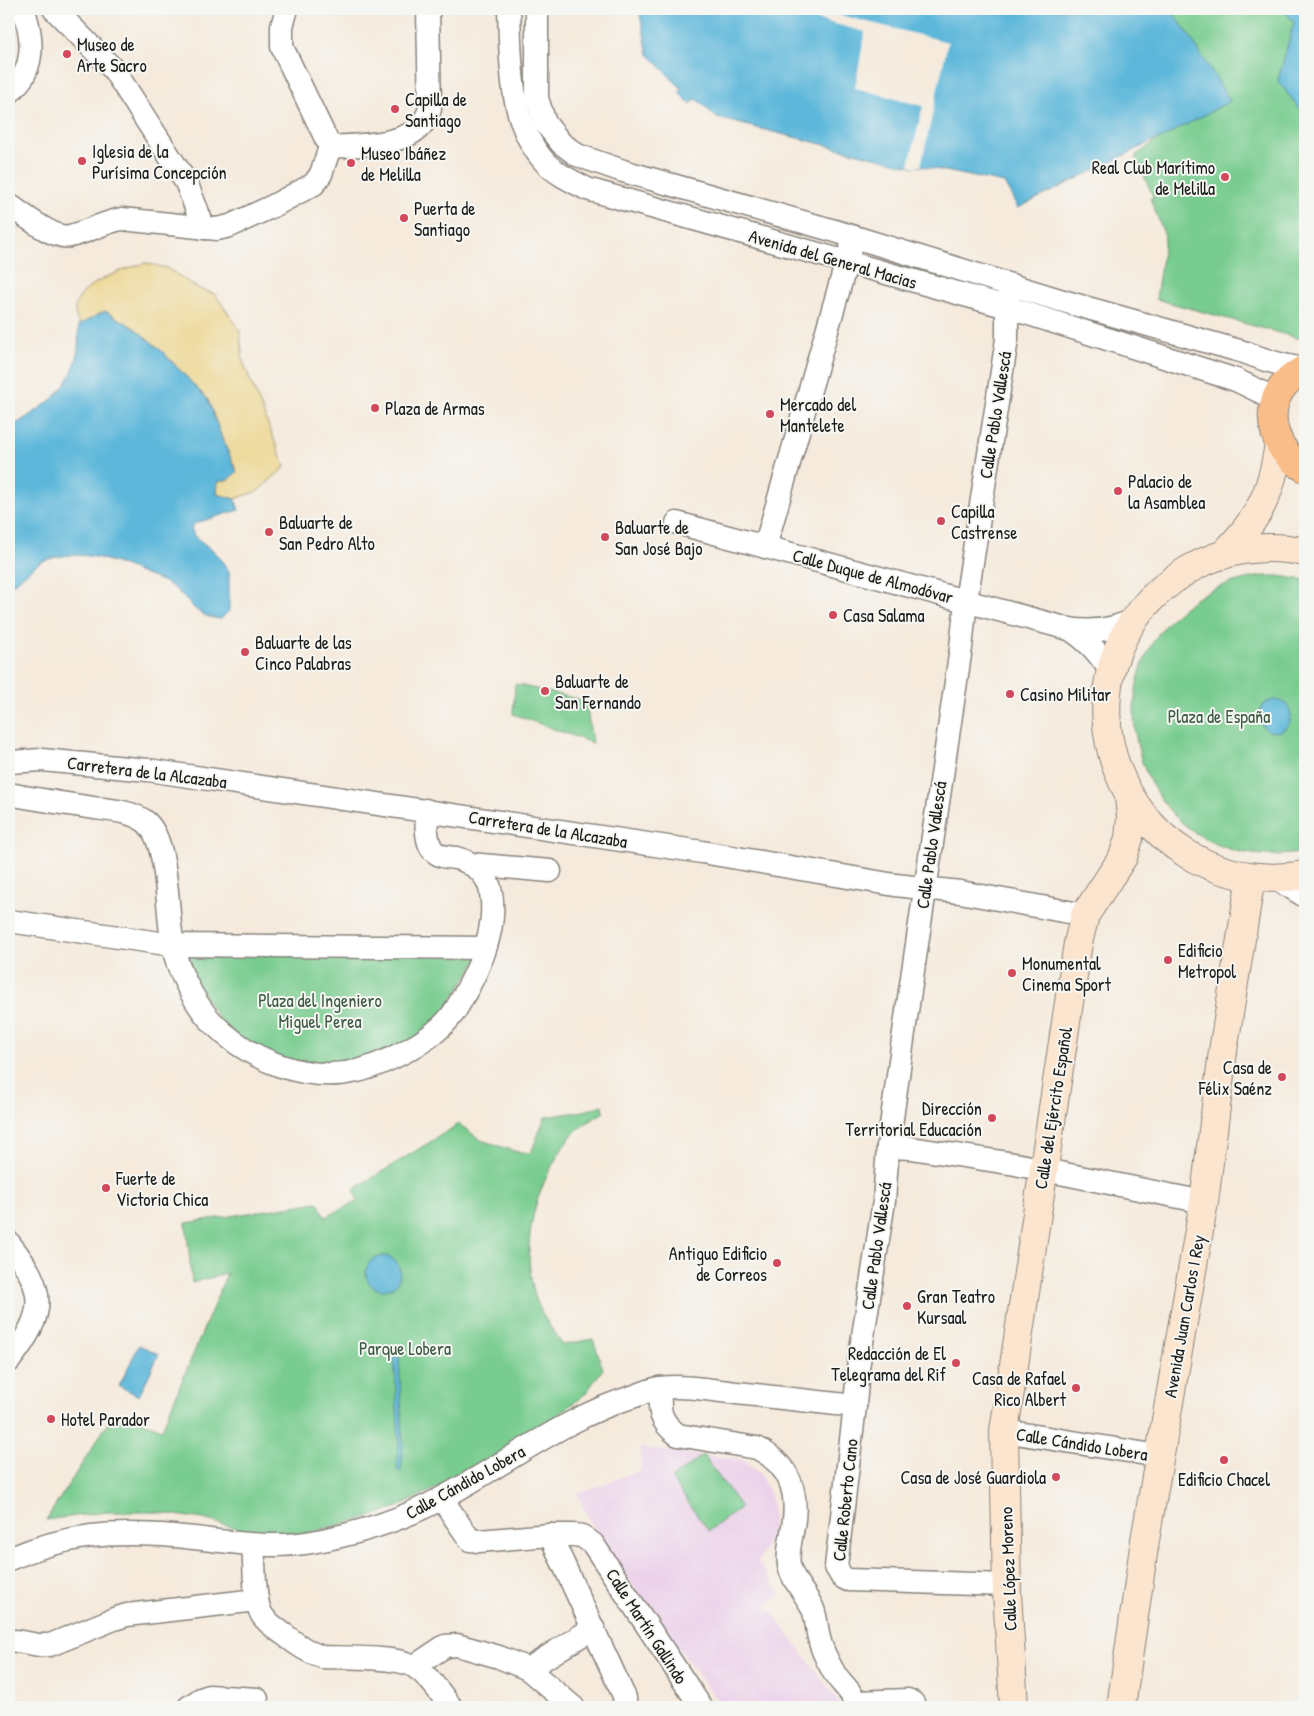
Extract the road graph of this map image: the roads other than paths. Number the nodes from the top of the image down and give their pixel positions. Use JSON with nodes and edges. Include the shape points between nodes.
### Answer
{"nodes":[{"id":1,"x":23,"y":9,"type":"edge"},
{"id":2,"x":54,"y":9,"type":"edge"},
{"id":3,"x":287,"y":9,"type":"edge"},
{"id":4,"x":428,"y":9,"type":"edge"},
{"id":5,"x":509,"y":9,"type":"edge"},
{"id":6,"x":537,"y":9,"type":"edge"},
{"id":7,"x":9,"y":93,"type":"edge"},
{"id":8,"x":330,"y":147,"type":"junction"},
{"id":9,"x":9,"y":205,"type":"edge"},
{"id":10,"x":204,"y":228,"type":"junction"},
{"id":11,"x":854,"y":237,"type":"junction"},
{"id":12,"x":846,"y":263,"type":"junction"},
{"id":13,"x":1010,"y":285,"type":"junction"},
{"id":14,"x":1007,"y":307,"type":"junction"},
{"id":15,"x":1305,"y":369,"type":"edge"},
{"id":16,"x":1275,"y":402,"type":"junction"},
{"id":17,"x":1279,"y":443,"type":"junction"},
{"id":18,"x":1305,"y":468,"type":"edge"},
{"id":19,"x":677,"y":523,"type":"dead end"},
{"id":20,"x":765,"y":547,"type":"junction"},
{"id":21,"x":1305,"y":552,"type":"edge"},
{"id":22,"x":1223,"y":555,"type":"junction"},
{"id":23,"x":966,"y":601,"type":"junction"},
{"id":24,"x":1136,"y":618,"type":"junction"},
{"id":25,"x":1069,"y":629,"type":"junction"},
{"id":26,"x":1111,"y":673,"type":"junction"},
{"id":27,"x":9,"y":762,"type":"edge"},
{"id":28,"x":9,"y":794,"type":"edge"},
{"id":29,"x":1129,"y":797,"type":"junction"},
{"id":30,"x":426,"y":810,"type":"junction"},
{"id":31,"x":470,"y":864,"type":"junction"},
{"id":32,"x":550,"y":871,"type":"dead end"},
{"id":33,"x":1305,"y":875,"type":"edge"},
{"id":34,"x":1264,"y":878,"type":"junction"},
{"id":35,"x":925,"y":888,"type":"junction"},
{"id":36,"x":1305,"y":896,"type":"edge"},
{"id":37,"x":1085,"y":915,"type":"junction"},
{"id":38,"x":9,"y":920,"type":"edge"},
{"id":39,"x":173,"y":945,"type":"junction"},
{"id":40,"x":485,"y":948,"type":"junction"},
{"id":41,"x":888,"y":1147,"type":"junction"},
{"id":42,"x":1044,"y":1170,"type":"junction"},
{"id":43,"x":1204,"y":1202,"type":"junction"},
{"id":44,"x":9,"y":1242,"type":"edge"},
{"id":45,"x":9,"y":1361,"type":"edge"},
{"id":46,"x":660,"y":1388,"type":"junction"},
{"id":47,"x":855,"y":1406,"type":"junction"},
{"id":48,"x":1004,"y":1431,"type":"junction"},
{"id":49,"x":1159,"y":1456,"type":"junction"},
{"id":50,"x":442,"y":1499,"type":"junction"},
{"id":51,"x":550,"y":1535,"type":"junction"},
{"id":52,"x":253,"y":1545,"type":"junction"},
{"id":53,"x":9,"y":1559,"type":"edge"},
{"id":54,"x":1007,"y":1585,"type":"junction"},
{"id":55,"x":257,"y":1600,"type":"junction"},
{"id":56,"x":593,"y":1628,"type":"junction"},
{"id":57,"x":16,"y":1641,"type":"dead end"},
{"id":58,"x":415,"y":1666,"type":"junction"},
{"id":59,"x":528,"y":1669,"type":"junction"},
{"id":60,"x":258,"y":1699,"type":"dead end"},
{"id":61,"x":855,"y":1704,"type":"edge"},
{"id":62,"x":189,"y":1707,"type":"edge"},
{"id":63,"x":451,"y":1707,"type":"edge"},
{"id":64,"x":573,"y":1707,"type":"edge"},
{"id":65,"x":622,"y":1707,"type":"edge"},
{"id":66,"x":699,"y":1707,"type":"edge"},
{"id":67,"x":915,"y":1707,"type":"edge"},
{"id":68,"x":1014,"y":1707,"type":"edge"},
{"id":69,"x":1121,"y":1707,"type":"edge"}],
"edges":[{"from":1,"to":7,"type":"street","via":[[31,41],[30,59],[24,76]]},
{"from":2,"to":10,"type":"street","via":[[114,70],[186,182]]},
{"from":3,"to":8,"type":"street","via":[[282,26],[282,47]]},
{"from":4,"to":8,"type":"street","via":[[430,109],[423,124],[398,140]]},
{"from":5,"to":12,"type":"street","name":"Avenida del General Macias","via":[[518,112],[527,136],[543,160],[566,178],[587,189]]},
{"from":6,"to":11,"type":"street","name":"Avenida del General Macias","via":[[537,98],[545,123],[561,143],[578,154],[623,171]]},
{"from":8,"to":10,"type":"street","via":[[314,184],[230,226]]},
{"from":9,"to":10,"type":"street","via":[[56,235],[68,237],[111,220],[122,219]]},
{"from":11,"to":12,"type":"street"},
{"from":11,"to":13,"type":"street","name":"Avenida del General Macias"},
{"from":12,"to":14,"type":"street","name":"Avenida del General Macias"},
{"from":12,"to":20,"type":"street"},
{"from":13,"to":14,"type":"street","name":"Calle Pablo Vallescá"},
{"from":13,"to":15,"type":"street","name":"Avenida del General Macias","via":[[1266,361]]},
{"from":14,"to":16,"type":"street","name":"Avenida del General Macias","via":[[1236,380]]},
{"from":14,"to":23,"type":"street","name":"Calle Pablo Vallescá","via":[[1007,338]]},
{"from":15,"to":16,"type":"main road","via":[[1292,377]]},
{"from":16,"to":17,"type":"main road","via":[[1272,416]]},
{"from":17,"to":18,"type":"main road","via":[[1286,454]]},
{"from":17,"to":22,"type":"main road","via":[[1275,468],[1260,509]]},
{"from":19,"to":20,"type":"street","name":"Calle Duque de Almodóvar"},
{"from":20,"to":23,"type":"street","name":"Calle Duque de Almodóvar"},
{"from":21,"to":22,"type":"main road","via":[[1266,548]]},
{"from":22,"to":24,"type":"main road","via":[[1174,580],[1156,594]]},
{"from":23,"to":25,"type":"street","name":"Calle Duque de Almodóvar"},
{"from":23,"to":35,"type":"street","name":"Calle Pablo Vallescá"},
{"from":24,"to":25,"type":"street","name":"Calle Duque de Almodóvar","via":[[1111,629],[1083,632]]},
{"from":24,"to":26,"type":"main road","via":[[1121,644]]},
{"from":25,"to":26,"type":"street","name":"Calle Duque de Almodóvar","via":[[1094,648]]},
{"from":26,"to":29,"type":"main road","via":[[1108,739],[1116,769]]},
{"from":27,"to":30,"type":"street","name":"Carretera de la Alcazaba","via":[[42,760],[148,770]]},
{"from":28,"to":39,"type":"street","via":[[128,814],[147,823],[154,831],[162,857]]},
{"from":29,"to":34,"type":"main road","via":[[1160,835],[1186,854],[1215,869]]},
{"from":29,"to":37,"type":"main road","name":"Calle del Ejército Español","via":[[1132,818],[1123,857]]},
{"from":30,"to":31,"type":"street","via":[[432,850]]},
{"from":30,"to":35,"type":"street","name":"Carretera de la Alcazaba"},
{"from":31,"to":32,"type":"street"},
{"from":31,"to":40,"type":"street","via":[[488,880],[492,892],[490,931]]},
{"from":33,"to":34,"type":"main road"},
{"from":34,"to":36,"type":"street"},
{"from":34,"to":43,"type":"main road","name":"Avenida Juan Carlos I Rey","via":[[1244,925],[1223,1051]]},
{"from":35,"to":37,"type":"street","name":"Carretera de la Alcazaba"},
{"from":35,"to":41,"type":"street","name":"Calle Pablo Vallescá"},
{"from":37,"to":42,"type":"main road","name":"Calle del Ejército Español"},
{"from":38,"to":39,"type":"street"},
{"from":39,"to":40,"type":"street"},
{"from":39,"to":40,"type":"street","via":[[180,972],[199,1006],[213,1023],[247,1049],[268,1060],[303,1073],[317,1074],[376,1066],[428,1037],[453,1014]]},
{"from":41,"to":42,"type":"street"},
{"from":41,"to":47,"type":"street","name":"Calle Pablo Vallescá","via":[[884,1201]]},
{"from":42,"to":43,"type":"street"},
{"from":42,"to":48,"type":"main road","name":"Calle del Ejército Español"},
{"from":43,"to":49,"type":"main road","name":"Avenida Juan Carlos I Rey"},
{"from":44,"to":45,"type":"street","via":[[32,1275],[37,1307],[32,1326]]},
{"from":46,"to":47,"type":"street","name":"Calle Cándido Lobera","via":[[693,1388]]},
{"from":46,"to":50,"type":"street","name":"Calle Cándido Lobera","via":[[610,1404],[579,1419]]},
{"from":46,"to":61,"type":"street","via":[[659,1409],[669,1429],[678,1435],[758,1448],[779,1462],[786,1472],[795,1504],[789,1565],[812,1606],[819,1641],[832,1669],[852,1694]]},
{"from":47,"to":54,"type":"street","name":"Calle Roberto Cano","via":[[836,1560],[842,1577],[848,1580]]},
{"from":48,"to":49,"type":"street","name":"Calle Cándido Lobera"},
{"from":48,"to":54,"type":"main road","name":"Calle López Moreno"},
{"from":49,"to":69,"type":"main road","name":"Avenida Juan Carlos I Rey"},
{"from":50,"to":51,"type":"street","via":[[470,1540]]},
{"from":50,"to":52,"type":"street","name":"Calle Cándido Lobera","via":[[394,1520],[345,1535],[297,1544]]},
{"from":51,"to":56,"type":"street"},
{"from":51,"to":66,"type":"street","name":"Calle Martín Gallindo","via":[[582,1536],[593,1544]]},
{"from":52,"to":53,"type":"street","name":"Calle Cándido Lobera","via":[[119,1533],[60,1540]]},
{"from":52,"to":55,"type":"street"},
{"from":54,"to":68,"type":"main road","name":"Calle López Moreno"},
{"from":55,"to":57,"type":"street","via":[[127,1615],[50,1644]]},
{"from":55,"to":58,"type":"street","via":[[262,1616],[312,1654],[391,1660]]},
{"from":56,"to":59,"type":"street"},
{"from":56,"to":65,"type":"street","via":[[625,1698]]},
{"from":58,"to":59,"type":"street","via":[[445,1646],[457,1645]]},
{"from":58,"to":63,"type":"street"},
{"from":59,"to":64,"type":"street"},
{"from":60,"to":62,"type":"street","via":[[209,1696]]},
{"from":61,"to":67,"type":"street","via":[[908,1700]]}]}
